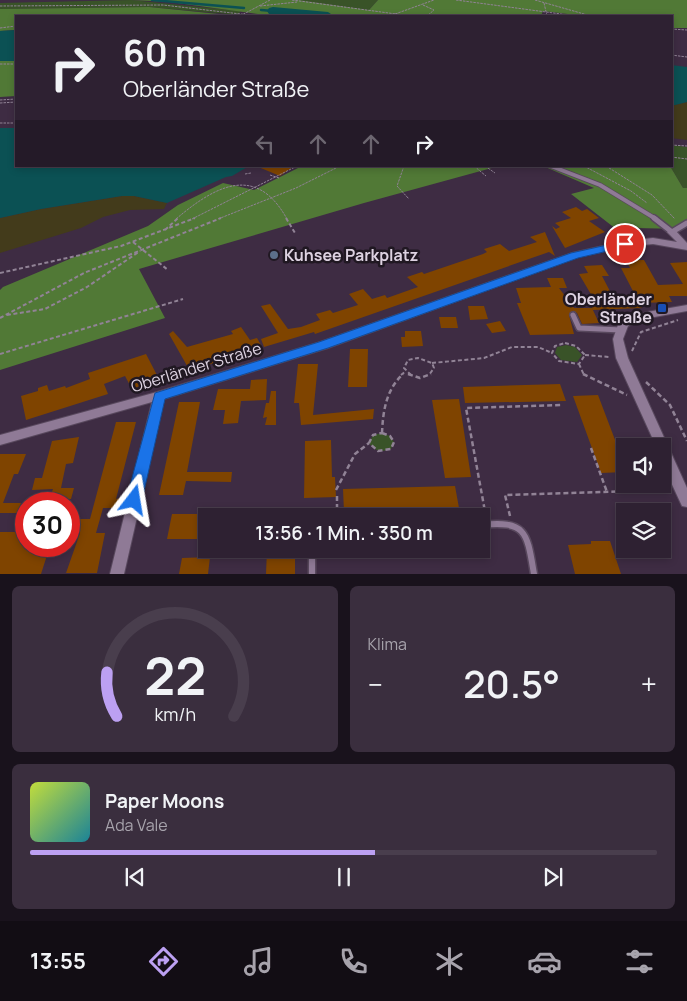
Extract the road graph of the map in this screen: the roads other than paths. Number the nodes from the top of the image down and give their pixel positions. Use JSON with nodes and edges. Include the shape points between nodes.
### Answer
{"nodes":[{"id":1,"x":554,"y":167,"type":"edge"},
{"id":2,"x":687,"y":223,"type":"edge"},
{"id":3,"x":675,"y":229,"type":"junction"},
{"id":4,"x":687,"y":247,"type":"edge"},
{"id":5,"x":687,"y":308,"type":"edge"},
{"id":6,"x":573,"y":314,"type":"dead end"},
{"id":7,"x":621,"y":330,"type":"junction"},
{"id":8,"x":159,"y":396,"type":"junction"},
{"id":9,"x":658,"y":438,"type":"edge"},
{"id":10,"x":0,"y":440,"type":"edge"},
{"id":11,"x":671,"y":467,"type":"edge"},
{"id":12,"x":687,"y":502,"type":"edge"},
{"id":13,"x":490,"y":525,"type":"edge"},
{"id":14,"x":312,"y":558,"type":"edge"},
{"id":15,"x":117,"y":574,"type":"edge"},
{"id":16,"x":312,"y":574,"type":"edge"},
{"id":17,"x":534,"y":574,"type":"edge"}],
"edges":[{"from":1,"to":3,"type":"lane","via":[[619,193]]},
{"from":2,"to":3,"type":"lane"},
{"from":3,"to":4,"type":"street","name":"Oberländer Straße"},
{"from":4,"to":8,"type":"street","name":"Oberländer Straße","via":[[653,241],[575,255],[332,342]]},
{"from":5,"to":7,"type":"street","via":[[648,315],[623,324]]},
{"from":6,"to":7,"type":"lane","via":[[579,328],[585,330]]},
{"from":7,"to":9,"type":"street","via":[[618,339]]},
{"from":8,"to":10,"type":"street","name":"Oberländer Straße"},
{"from":8,"to":15,"type":"street"},
{"from":11,"to":12,"type":"street"},
{"from":13,"to":17,"type":"lane","via":[[511,524],[520,529],[526,538]]},
{"from":14,"to":16,"type":"lane"}]}
